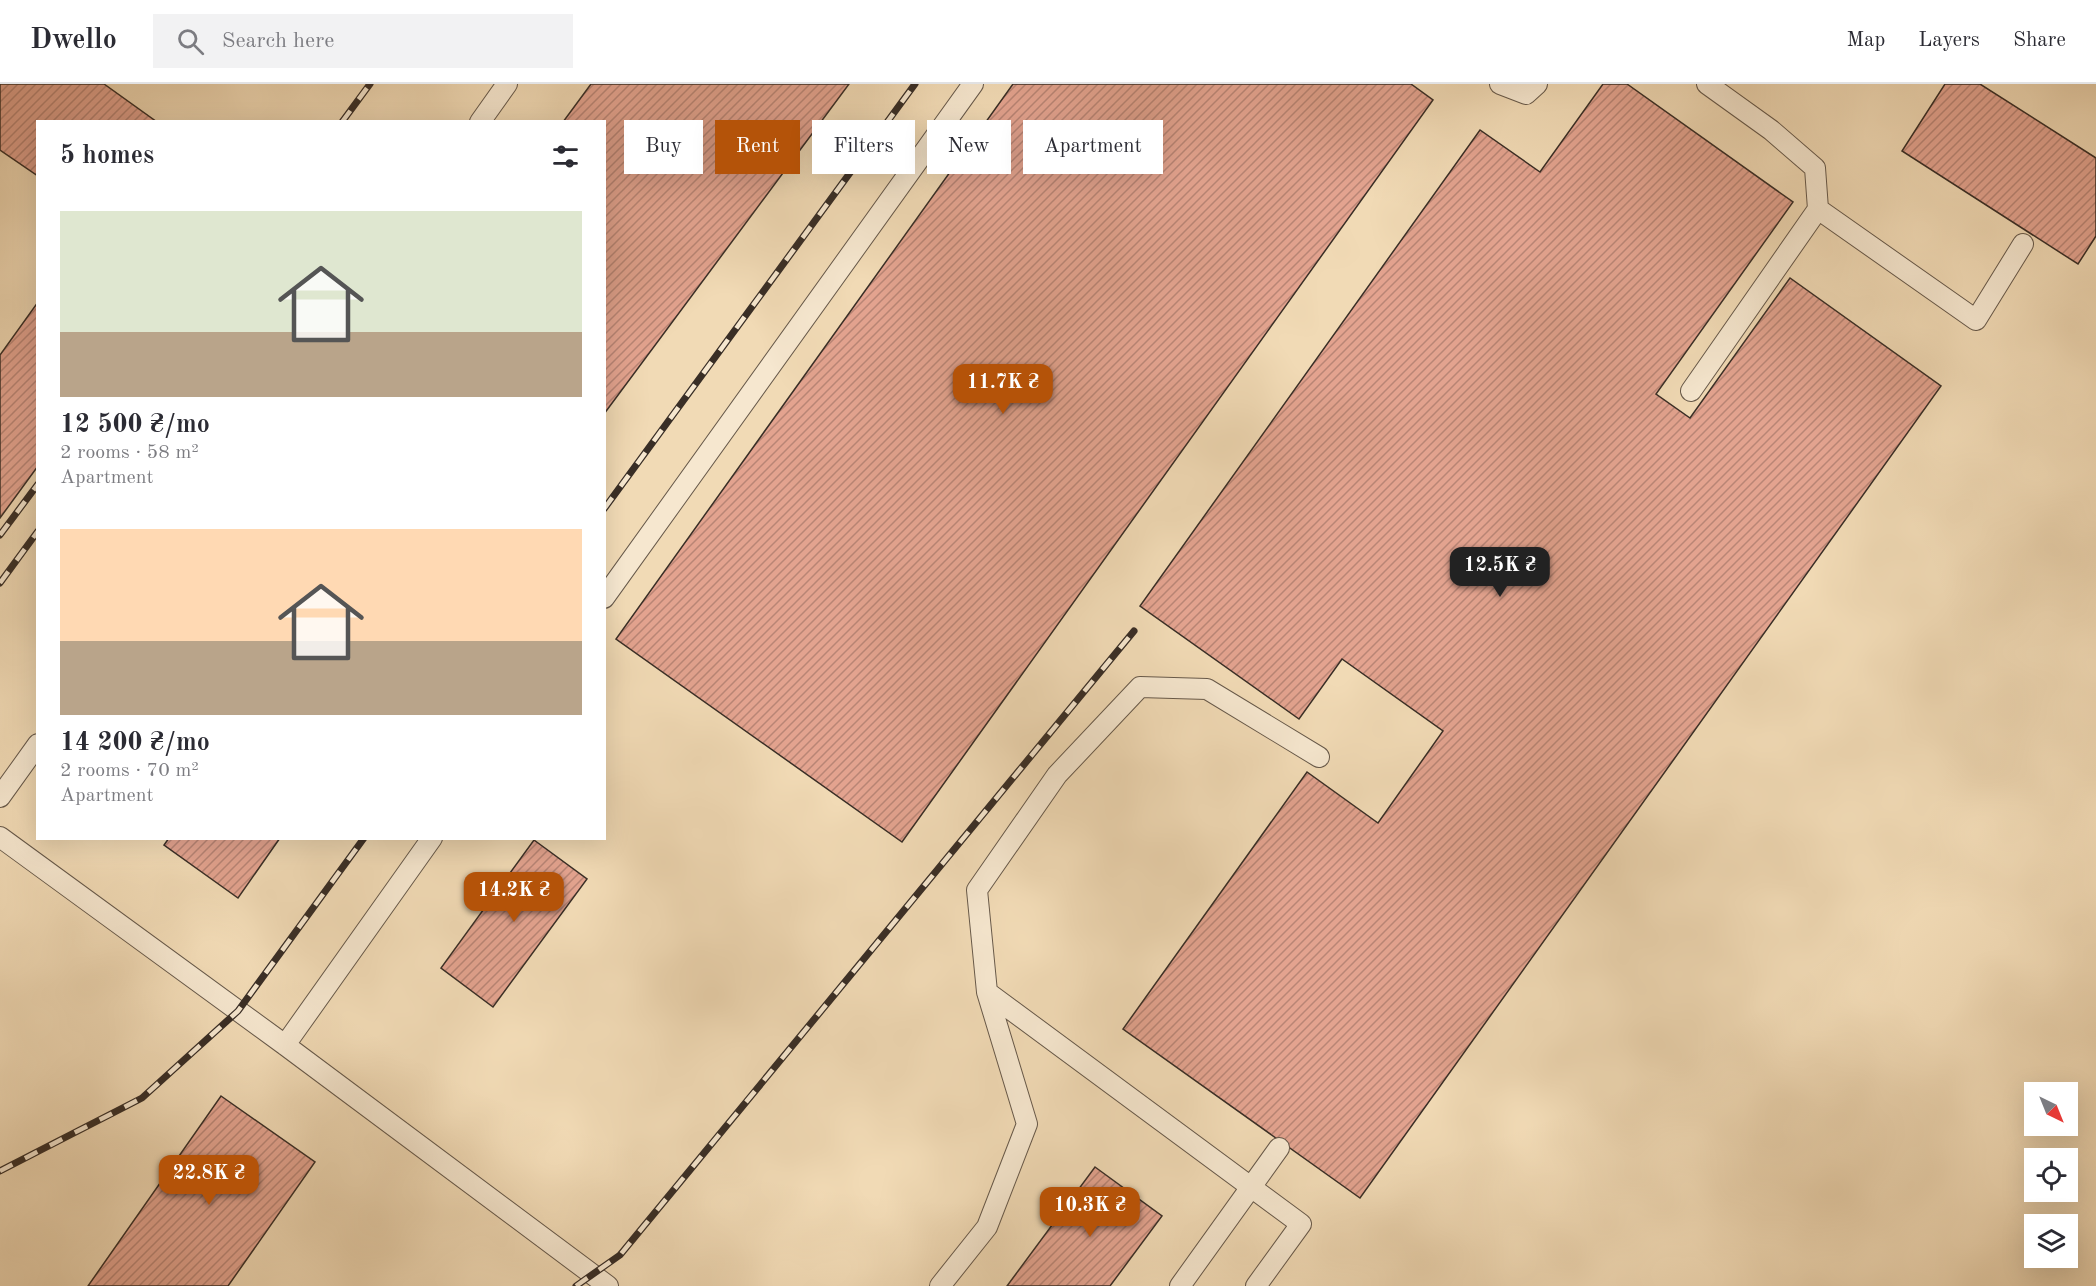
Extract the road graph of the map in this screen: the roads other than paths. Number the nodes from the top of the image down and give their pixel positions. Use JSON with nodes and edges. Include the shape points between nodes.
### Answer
{"nodes":[{"id":1,"x":507,"y":84,"type":"edge"},
{"id":2,"x":973,"y":84,"type":"edge"},
{"id":3,"x":1500,"y":84,"type":"edge"},
{"id":4,"x":1537,"y":84,"type":"edge"},
{"id":5,"x":1707,"y":84,"type":"edge"},
{"id":6,"x":481,"y":120,"type":"edge"},
{"id":7,"x":1818,"y":209,"type":"junction"},
{"id":8,"x":2023,"y":244,"type":"dead end"},
{"id":9,"x":1691,"y":391,"type":"dead end"},
{"id":10,"x":606,"y":595,"type":"edge"},
{"id":11,"x":36,"y":747,"type":"edge"},
{"id":12,"x":1319,"y":757,"type":"dead end"},
{"id":13,"x":0,"y":796,"type":"edge"},
{"id":14,"x":0,"y":837,"type":"edge"},
{"id":15,"x":431,"y":840,"type":"edge"},
{"id":16,"x":987,"y":992,"type":"junction"},
{"id":17,"x":285,"y":1045,"type":"junction"},
{"id":18,"x":1279,"y":1148,"type":"dead end"},
{"id":19,"x":1251,"y":1187,"type":"junction"},
{"id":20,"x":608,"y":1286,"type":"edge"},
{"id":21,"x":940,"y":1286,"type":"edge"},
{"id":22,"x":1180,"y":1286,"type":"edge"},
{"id":23,"x":1256,"y":1286,"type":"edge"}],
"edges":[{"from":1,"to":6,"type":"lane"},
{"from":2,"to":10,"type":"lane"},
{"from":3,"to":4,"type":"lane","via":[[1526,94]]},
{"from":5,"to":7,"type":"lane","via":[[1815,168]]},
{"from":7,"to":8,"type":"lane","via":[[1976,320]]},
{"from":7,"to":9,"type":"lane"},
{"from":11,"to":13,"type":"lane"},
{"from":12,"to":16,"type":"lane","via":[[1207,689],[1140,687],[1057,775],[977,890]]},
{"from":14,"to":17,"type":"lane"},
{"from":15,"to":17,"type":"lane"},
{"from":16,"to":19,"type":"lane"},
{"from":16,"to":21,"type":"lane","via":[[1026,1124],[987,1227]]},
{"from":17,"to":20,"type":"lane"},
{"from":18,"to":19,"type":"lane"},
{"from":19,"to":22,"type":"lane"},
{"from":19,"to":23,"type":"lane","via":[[1301,1224]]}]}
